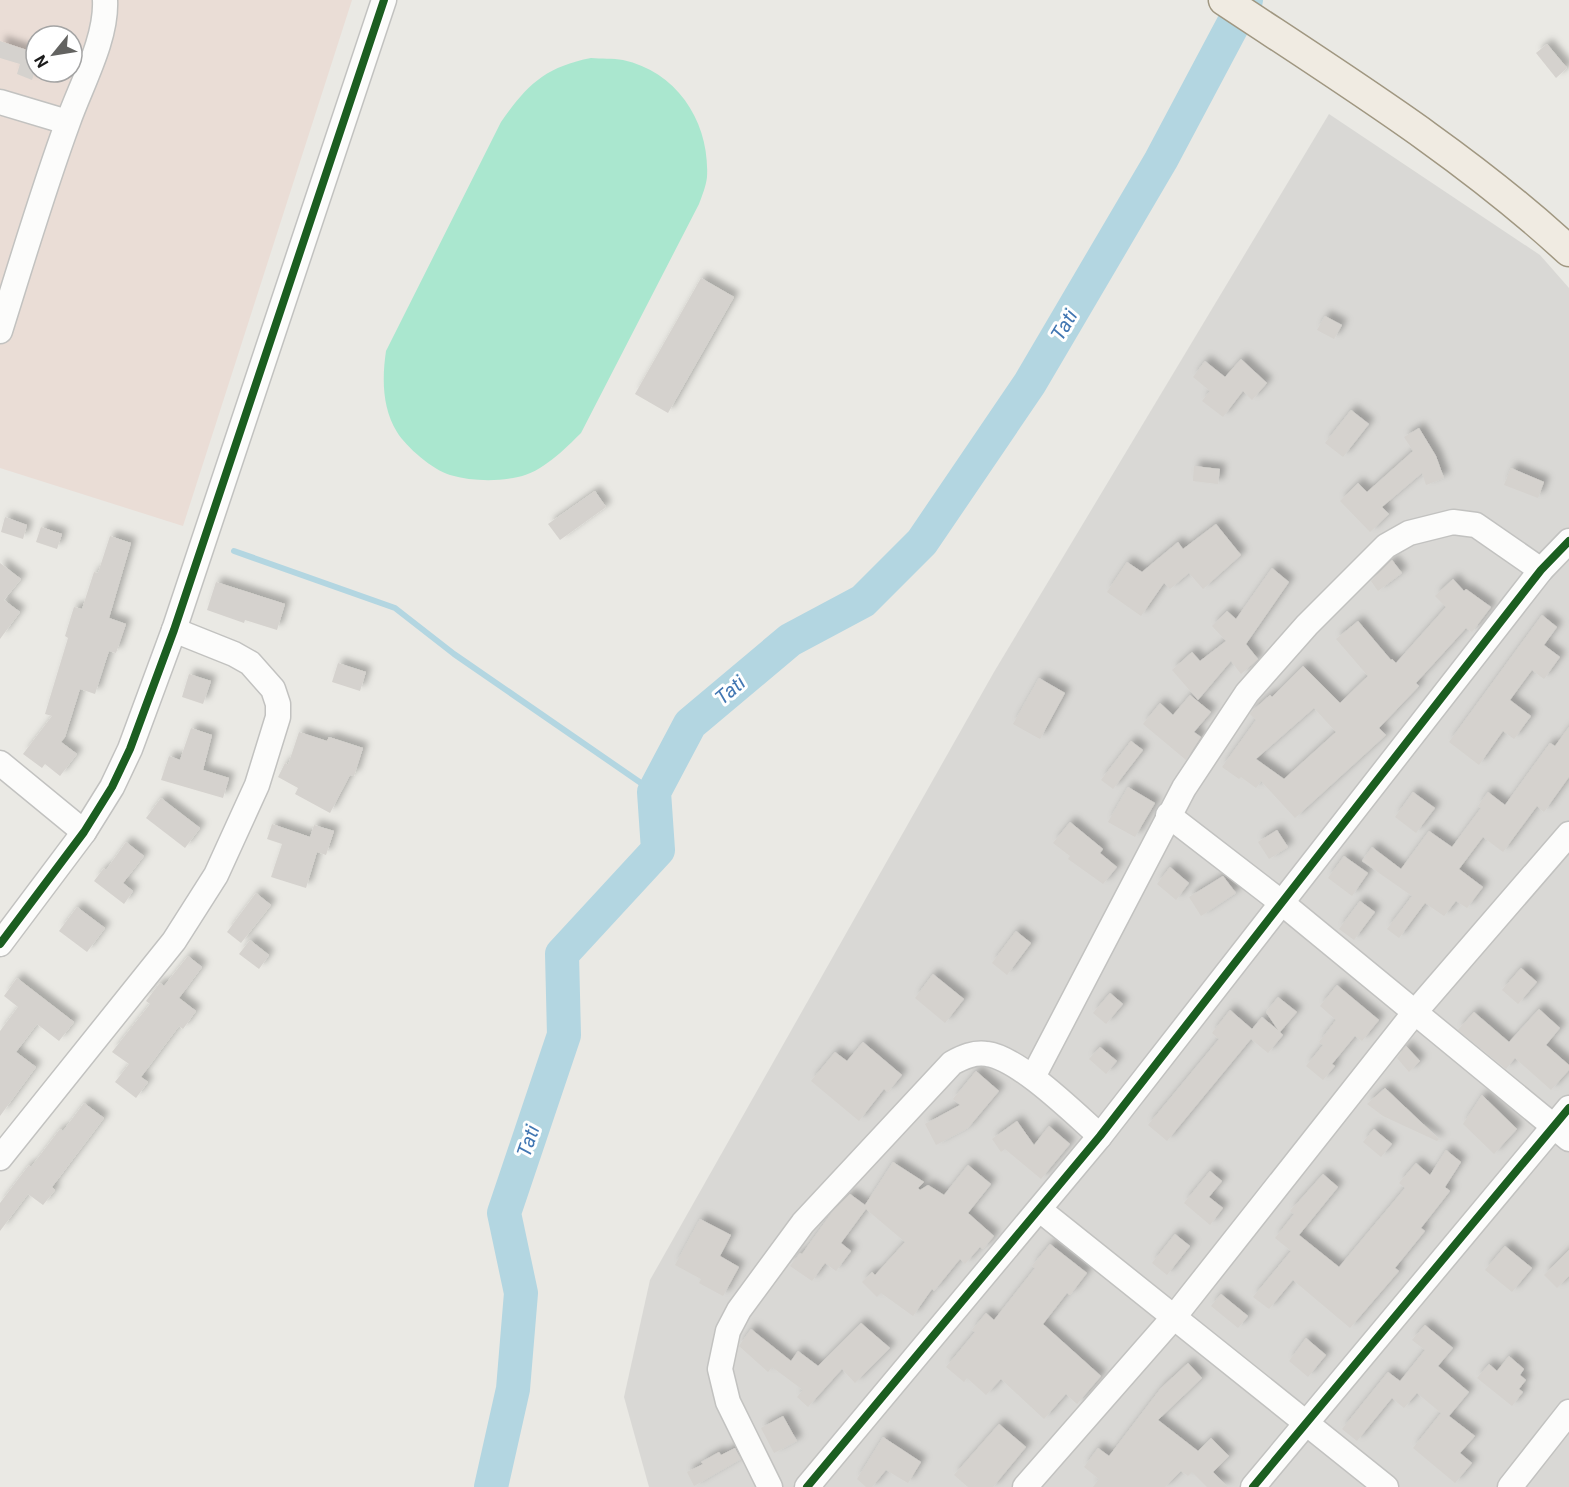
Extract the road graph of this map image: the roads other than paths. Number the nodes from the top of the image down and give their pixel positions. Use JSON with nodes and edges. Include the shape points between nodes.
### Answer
{"nodes":[{"id":1,"x":105,"y":0,"type":"edge"},
{"id":2,"x":384,"y":0,"type":"edge"},
{"id":3,"x":1224,"y":0,"type":"edge"},
{"id":4,"x":0,"y":102,"type":"edge"},
{"id":5,"x":67,"y":122,"type":"junction"},
{"id":6,"x":1569,"y":251,"type":"edge"},
{"id":7,"x":8,"y":279,"type":"edge"},
{"id":8,"x":0,"y":331,"type":"edge"},
{"id":9,"x":1569,"y":541,"type":"edge"},
{"id":10,"x":1541,"y":570,"type":"junction"},
{"id":11,"x":174,"y":630,"type":"junction"},
{"id":12,"x":0,"y":763,"type":"edge"},
{"id":13,"x":1168,"y":815,"type":"junction"},
{"id":14,"x":84,"y":831,"type":"junction"},
{"id":15,"x":1569,"y":834,"type":"edge"},
{"id":16,"x":1282,"y":903,"type":"junction"},
{"id":17,"x":0,"y":944,"type":"edge"},
{"id":18,"x":1415,"y":1012,"type":"junction"},
{"id":19,"x":1033,"y":1077,"type":"junction"},
{"id":20,"x":1569,"y":1108,"type":"edge"},
{"id":21,"x":1562,"y":1133,"type":"edge"},
{"id":22,"x":1100,"y":1136,"type":"junction"},
{"id":23,"x":0,"y":1158,"type":"edge"},
{"id":24,"x":1040,"y":1210,"type":"junction"},
{"id":25,"x":1174,"y":1317,"type":"junction"},
{"id":26,"x":1569,"y":1412,"type":"edge"},
{"id":27,"x":1306,"y":1424,"type":"junction"},
{"id":28,"x":770,"y":1487,"type":"edge"},
{"id":29,"x":807,"y":1487,"type":"edge"},
{"id":30,"x":1025,"y":1487,"type":"edge"},
{"id":31,"x":1253,"y":1487,"type":"edge"},
{"id":32,"x":1386,"y":1487,"type":"edge"},
{"id":33,"x":1510,"y":1487,"type":"edge"}],
"edges":[{"from":1,"to":5,"type":"street","via":[[106,14],[99,39]]},
{"from":2,"to":11,"type":"street"},
{"from":3,"to":6,"type":"main road","via":[[1475,170]]},
{"from":4,"to":5,"type":"street"},
{"from":5,"to":7,"type":"street"},
{"from":7,"to":8,"type":"street"},
{"from":9,"to":10,"type":"street"},
{"from":10,"to":13,"type":"street","via":[[1476,525],[1454,522],[1409,533],[1386,546],[1307,625],[1247,693]]},
{"from":10,"to":16,"type":"street"},
{"from":11,"to":14,"type":"street","via":[[130,749]]},
{"from":11,"to":23,"type":"street","via":[[250,663],[273,690],[279,704],[278,717],[257,785],[216,875],[174,941]]},
{"from":12,"to":14,"type":"street"},
{"from":13,"to":16,"type":"street"},
{"from":13,"to":19,"type":"street"},
{"from":14,"to":17,"type":"street"},
{"from":15,"to":18,"type":"street"},
{"from":16,"to":18,"type":"street"},
{"from":16,"to":22,"type":"street"},
{"from":18,"to":21,"type":"street"},
{"from":18,"to":25,"type":"street"},
{"from":19,"to":22,"type":"street"},
{"from":19,"to":28,"type":"street","via":[[989,1054],[977,1053],[952,1064],[803,1223],[739,1310],[728,1331],[720,1369],[735,1420]]},
{"from":20,"to":21,"type":"street"},
{"from":21,"to":27,"type":"street"},
{"from":22,"to":24,"type":"street"},
{"from":24,"to":25,"type":"street"},
{"from":24,"to":29,"type":"street"},
{"from":25,"to":27,"type":"street"},
{"from":25,"to":30,"type":"street"},
{"from":26,"to":33,"type":"street"},
{"from":27,"to":31,"type":"street"},
{"from":27,"to":32,"type":"street"}]}
